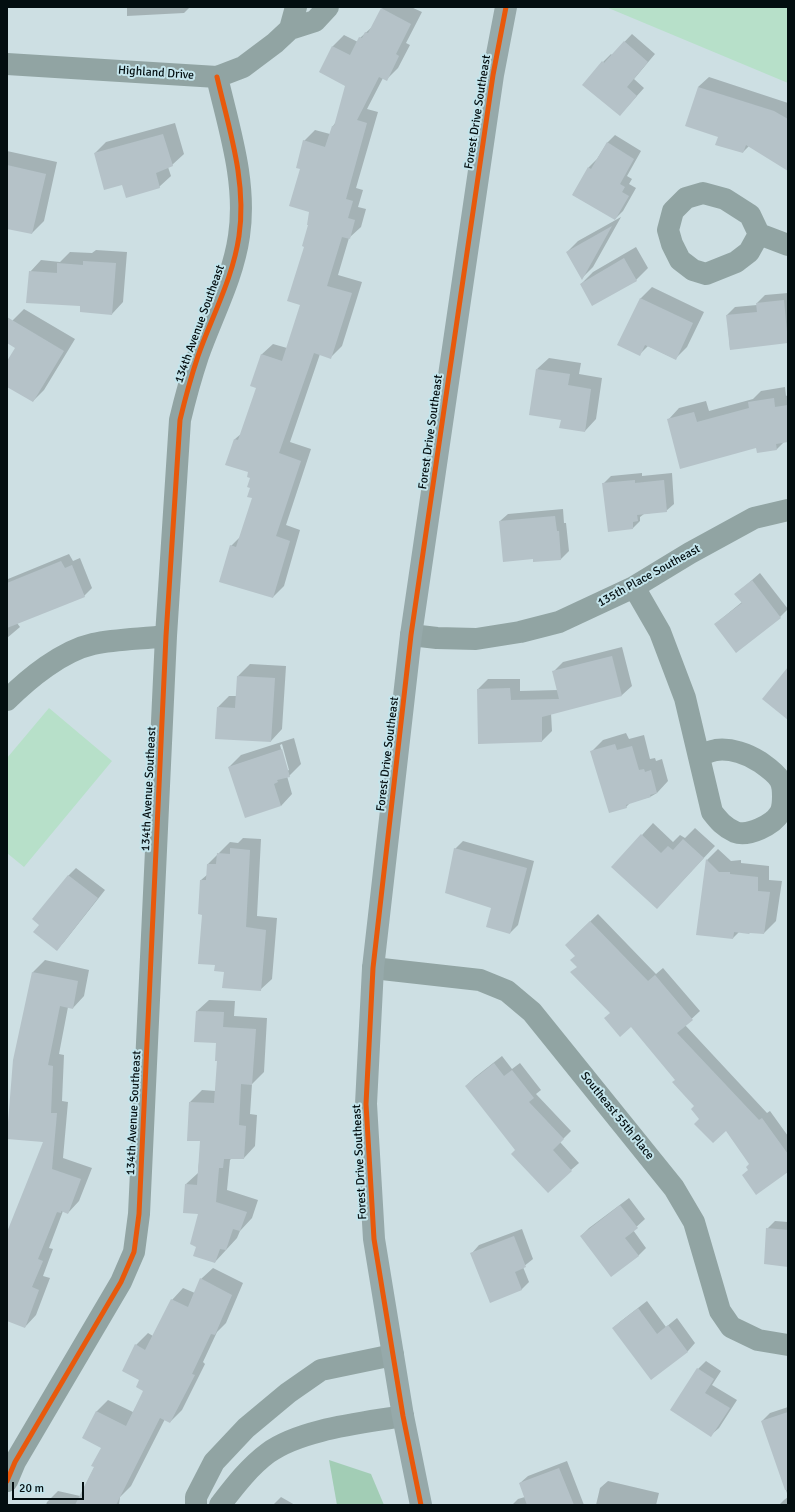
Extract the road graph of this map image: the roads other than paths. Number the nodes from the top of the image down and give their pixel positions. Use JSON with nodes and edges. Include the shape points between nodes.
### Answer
{"nodes":[{"id":1,"x":296,"y":7,"type":"edge"},
{"id":2,"x":328,"y":7,"type":"edge"},
{"id":3,"x":506,"y":7,"type":"edge"},
{"id":4,"x":290,"y":29,"type":"junction"},
{"id":5,"x":7,"y":64,"type":"edge"},
{"id":6,"x":217,"y":77,"type":"junction"},
{"id":7,"x":759,"y":234,"type":"dead end"},
{"id":8,"x":788,"y":245,"type":"edge"},
{"id":9,"x":788,"y":510,"type":"edge"},
{"id":10,"x":634,"y":587,"type":"junction"},
{"id":11,"x":411,"y":635,"type":"junction"},
{"id":12,"x":166,"y":636,"type":"junction"},
{"id":13,"x":7,"y":700,"type":"edge"},
{"id":14,"x":699,"y":756,"type":"dead end"},
{"id":15,"x":373,"y":968,"type":"junction"},
{"id":16,"x":788,"y":1345,"type":"edge"},
{"id":17,"x":393,"y":1355,"type":"junction"},
{"id":18,"x":403,"y":1416,"type":"junction"},
{"id":19,"x":7,"y":1481,"type":"edge"},
{"id":20,"x":196,"y":1505,"type":"edge"},
{"id":21,"x":220,"y":1505,"type":"edge"},
{"id":22,"x":421,"y":1505,"type":"edge"}],
"edges":[{"from":1,"to":4,"type":"street"},
{"from":2,"to":4,"type":"street","name":"Highland Drive","via":[[315,21]]},
{"from":3,"to":11,"type":"main road","name":"Forest Drive Southeast","via":[[492,83]]},
{"from":4,"to":6,"type":"street","name":"Highland Drive","via":[[243,67]]},
{"from":5,"to":6,"type":"street","name":"Highland Drive"},
{"from":6,"to":12,"type":"street","name":"134th Avenue Southeast","via":[[238,169],[241,204],[239,236],[231,270],[198,356],[180,420]]},
{"from":7,"to":8,"type":"street"},
{"from":9,"to":10,"type":"street","name":"135th Place Southeast","via":[[754,518]]},
{"from":10,"to":11,"type":"street","name":"135th Place Southeast","via":[[559,622],[520,632],[476,639]]},
{"from":10,"to":14,"type":"street","via":[[660,632],[673,664],[685,698]]},
{"from":11,"to":15,"type":"main road","name":"Forest Drive Southeast"},
{"from":12,"to":13,"type":"street","via":[[92,644],[67,654],[41,671]]},
{"from":12,"to":19,"type":"street","name":"134th Avenue Southeast","via":[[139,1214],[134,1252],[121,1282],[15,1462]]},
{"from":15,"to":16,"type":"street","name":"Southeast 55th Place","via":[[480,980],[507,991],[532,1012],[674,1188],[694,1222],[720,1311],[731,1327],[758,1340]]},
{"from":15,"to":17,"type":"main road","name":"Forest Drive Southeast","via":[[366,1104],[374,1239]]},
{"from":17,"to":18,"type":"main road","name":"Forest Drive Southeast"},
{"from":17,"to":20,"type":"street","via":[[321,1370],[288,1393],[246,1428],[214,1462],[196,1497]]},
{"from":18,"to":21,"type":"street","via":[[294,1438],[268,1453],[240,1479]]},
{"from":18,"to":22,"type":"main road","name":"Forest Drive Southeast"}]}
